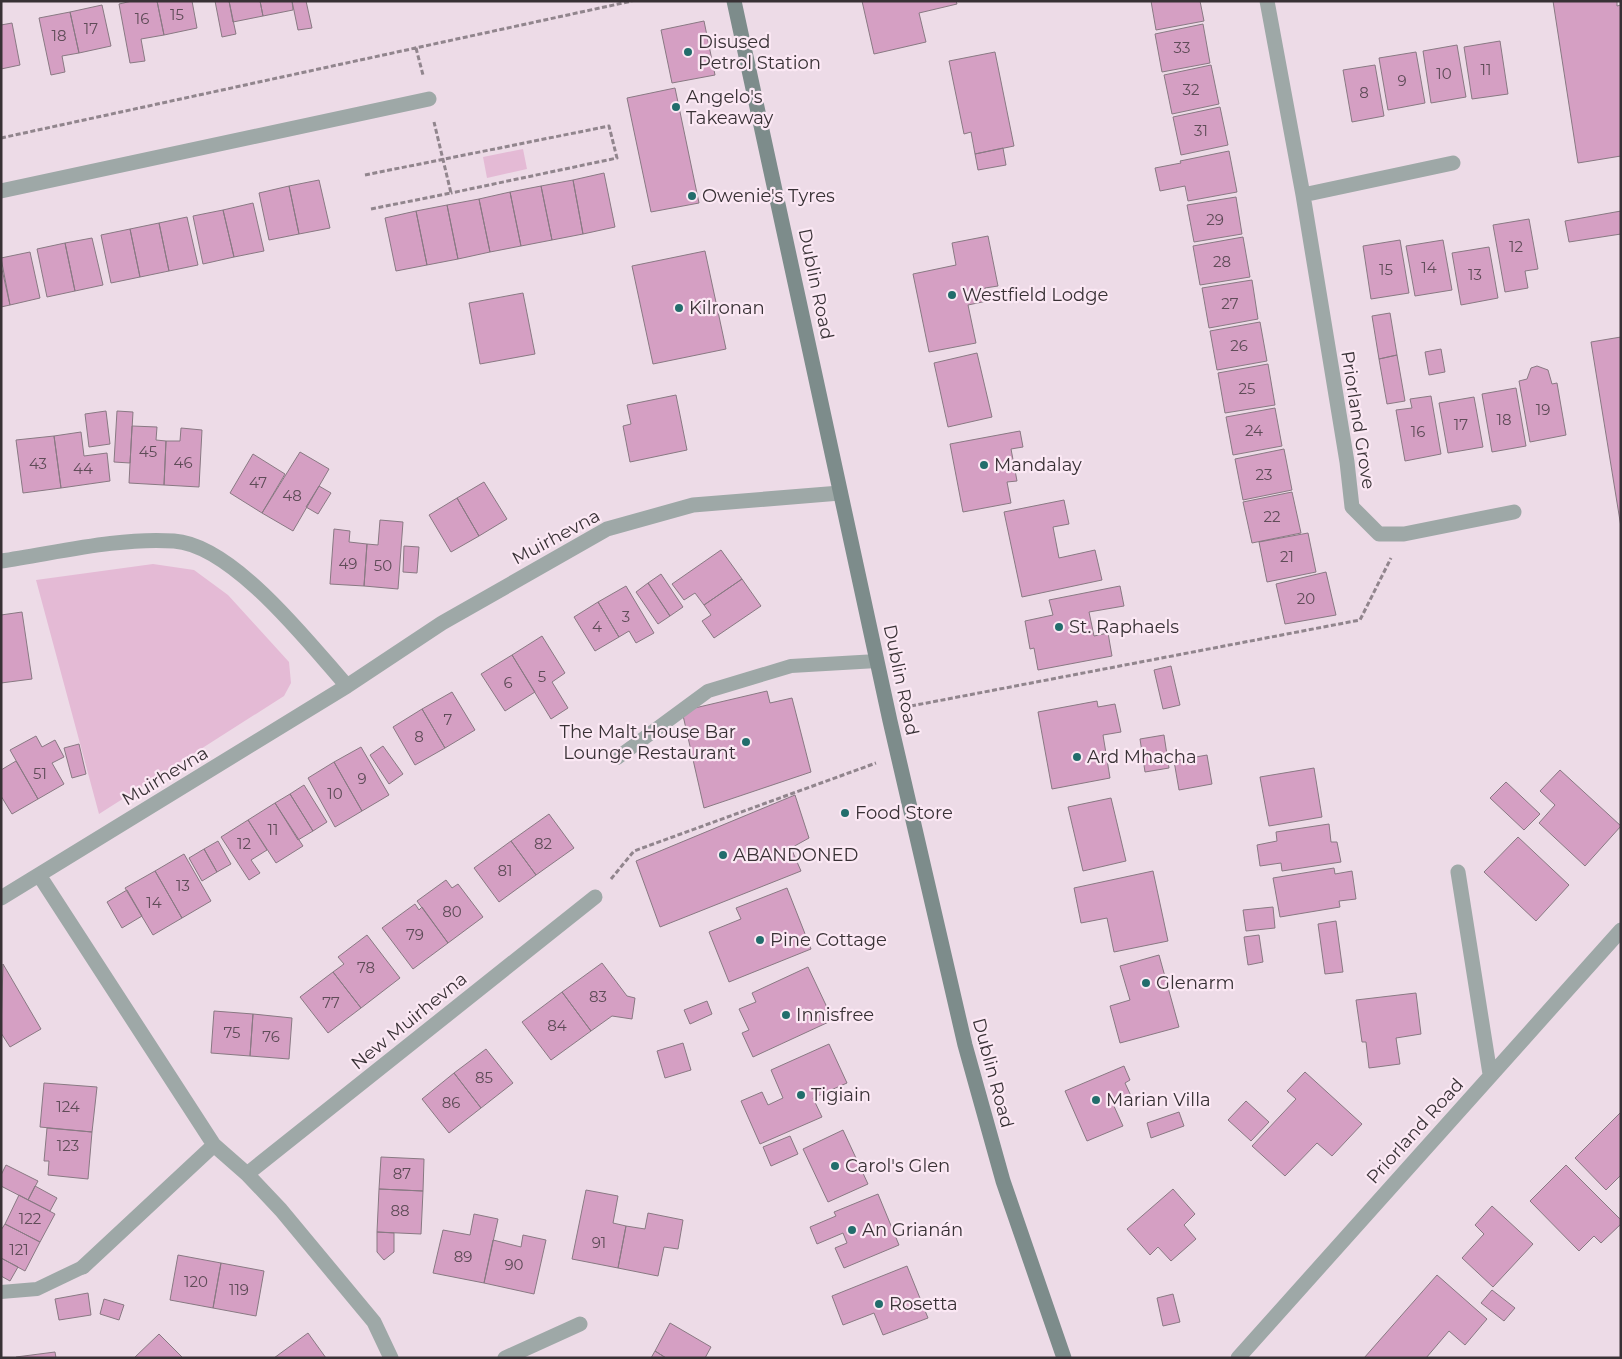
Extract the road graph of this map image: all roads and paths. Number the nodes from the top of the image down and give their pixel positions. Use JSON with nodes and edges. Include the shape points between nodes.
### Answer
{"nodes":[{"id":1,"x":632,"y":1,"type":"edge"},
{"id":2,"x":734,"y":1,"type":"edge"},
{"id":3,"x":1267,"y":1,"type":"edge"},
{"id":4,"x":416,"y":48,"type":"junction"},
{"id":5,"x":429,"y":99,"type":"junction"},
{"id":6,"x":1,"y":138,"type":"edge"},
{"id":7,"x":444,"y":160,"type":"junction"},
{"id":8,"x":1453,"y":163,"type":"dead end"},
{"id":9,"x":365,"y":175,"type":"dead end"},
{"id":10,"x":1,"y":190,"type":"edge"},
{"id":11,"x":451,"y":193,"type":"junction"},
{"id":12,"x":1303,"y":195,"type":"junction"},
{"id":13,"x":371,"y":209,"type":"dead end"},
{"id":14,"x":840,"y":493,"type":"junction"},
{"id":15,"x":1514,"y":512,"type":"dead end"},
{"id":16,"x":1404,"y":534,"type":"junction"},
{"id":17,"x":1,"y":561,"type":"edge"},
{"id":18,"x":877,"y":662,"type":"junction"},
{"id":19,"x":347,"y":686,"type":"junction"},
{"id":20,"x":888,"y":709,"type":"junction"},
{"id":21,"x":898,"y":755,"type":"junction"},
{"id":22,"x":617,"y":758,"type":"dead end"},
{"id":23,"x":1458,"y":872,"type":"dead end"},
{"id":24,"x":38,"y":875,"type":"junction"},
{"id":25,"x":594,"y":897,"type":"joint"},
{"id":26,"x":1,"y":898,"type":"edge"},
{"id":27,"x":1621,"y":930,"type":"edge"},
{"id":28,"x":1490,"y":1074,"type":"junction"},
{"id":29,"x":214,"y":1145,"type":"junction"},
{"id":30,"x":247,"y":1174,"type":"junction"},
{"id":31,"x":83,"y":1267,"type":"joint"},
{"id":32,"x":1,"y":1292,"type":"edge"},
{"id":33,"x":580,"y":1324,"type":"dead end"},
{"id":34,"x":391,"y":1358,"type":"edge"},
{"id":35,"x":505,"y":1358,"type":"edge"},
{"id":36,"x":1064,"y":1358,"type":"edge"},
{"id":37,"x":1238,"y":1358,"type":"edge"}],
"edges":[{"from":1,"to":4,"type":"path"},
{"from":2,"to":14,"type":"main road","name":"Dublin Road"},
{"from":3,"to":12,"type":"street","name":"Priorland Grove"},
{"from":4,"to":5,"type":"path"},
{"from":4,"to":6,"type":"path"},
{"from":5,"to":7,"type":"path"},
{"from":5,"to":10,"type":"street"},
{"from":7,"to":9,"type":"path"},
{"from":7,"to":11,"type":"path"},
{"from":7,"to":11,"type":"path","via":[[609,126],[617,158]]},
{"from":8,"to":12,"type":"street"},
{"from":11,"to":13,"type":"path"},
{"from":12,"to":16,"type":"street","name":"Priorland Grove","via":[[1352,507],[1378,534]]},
{"from":14,"to":18,"type":"main road","name":"Dublin Road"},
{"from":14,"to":19,"type":"street","name":"Muirhevna","via":[[692,505],[607,529],[442,623]]},
{"from":15,"to":16,"type":"street","name":"Priorland Grove"},
{"from":16,"to":20,"type":"path","via":[[1360,620]]},
{"from":17,"to":19,"type":"street","via":[[134,541],[176,541],[207,550],[247,578]]},
{"from":18,"to":20,"type":"main road","name":"Dublin Road"},
{"from":18,"to":22,"type":"lane","via":[[791,666],[708,691]]},
{"from":19,"to":24,"type":"street","name":"Muirhevna"},
{"from":20,"to":21,"type":"main road","name":"Dublin Road"},
{"from":21,"to":25,"type":"path","via":[[634,851]]},
{"from":21,"to":36,"type":"main road","name":"Dublin Road","via":[[970,1062],[1003,1181]]},
{"from":23,"to":28,"type":"street"},
{"from":24,"to":26,"type":"street","name":"Muirhevna"},
{"from":24,"to":29,"type":"street"},
{"from":25,"to":30,"type":"street","name":"New Muirhevna"},
{"from":27,"to":28,"type":"street","name":"Priorland Road"},
{"from":28,"to":37,"type":"street","name":"Priorland Road"},
{"from":29,"to":30,"type":"street"},
{"from":29,"to":31,"type":"street"},
{"from":30,"to":34,"type":"street","via":[[374,1322]]},
{"from":31,"to":32,"type":"lane","via":[[37,1289]]},
{"from":33,"to":35,"type":"street"}]}
